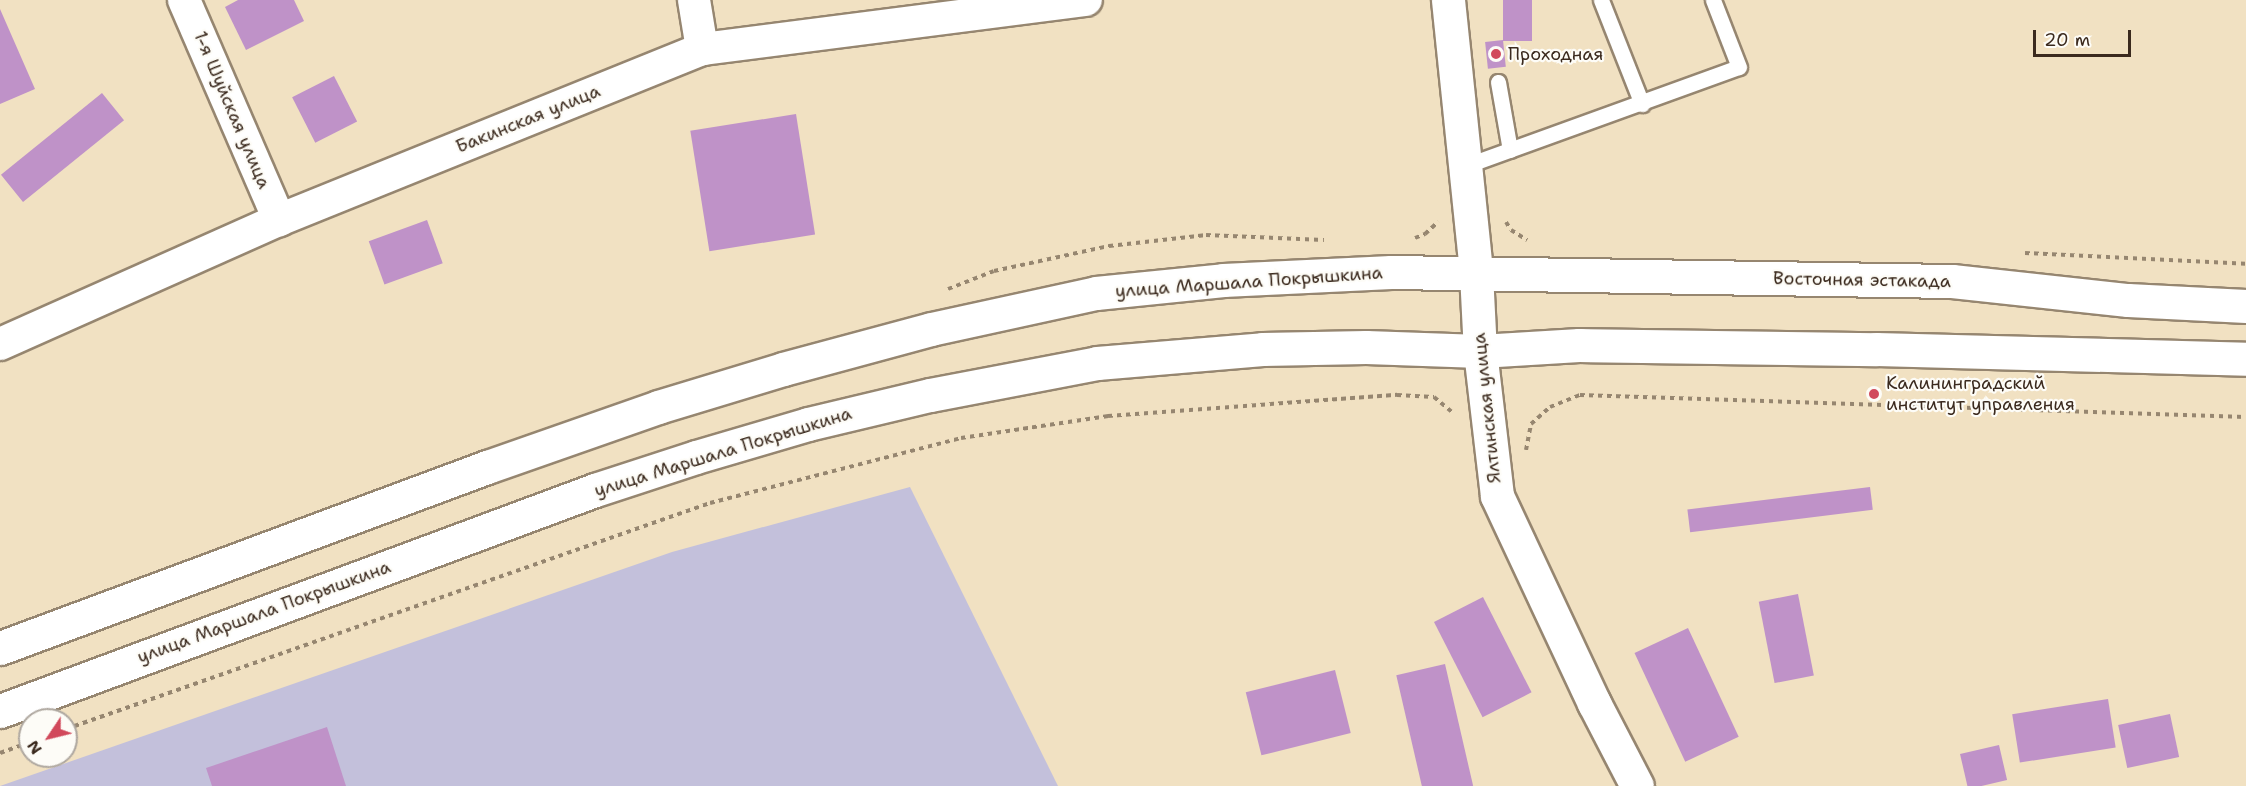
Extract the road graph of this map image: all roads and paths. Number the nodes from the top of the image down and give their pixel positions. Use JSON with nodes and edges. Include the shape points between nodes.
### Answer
{"nodes":[{"id":1,"x":184,"y":0,"type":"edge"},
{"id":2,"x":694,"y":0,"type":"edge"},
{"id":3,"x":1086,"y":0,"type":"edge"},
{"id":4,"x":1448,"y":0,"type":"edge"},
{"id":5,"x":1601,"y":0,"type":"edge"},
{"id":6,"x":1713,"y":0,"type":"edge"},
{"id":7,"x":702,"y":49,"type":"junction"},
{"id":8,"x":1498,"y":82,"type":"dead end"},
{"id":9,"x":1642,"y":104,"type":"junction"},
{"id":10,"x":1510,"y":150,"type":"junction"},
{"id":11,"x":1465,"y":166,"type":"junction"},
{"id":12,"x":279,"y":220,"type":"junction"},
{"id":13,"x":1476,"y":273,"type":"junction"},
{"id":14,"x":2246,"y":306,"type":"edge"},
{"id":15,"x":0,"y":344,"type":"edge"},
{"id":16,"x":1480,"y":351,"type":"junction"},
{"id":17,"x":2246,"y":359,"type":"edge"},
{"id":18,"x":2246,"y":417,"type":"edge"},
{"id":19,"x":1456,"y":420,"type":"dead end"},
{"id":20,"x":1492,"y":453,"type":"junction"},
{"id":21,"x":0,"y":648,"type":"edge"},
{"id":22,"x":0,"y":711,"type":"edge"},
{"id":23,"x":78,"y":725,"type":"edge"},
{"id":24,"x":18,"y":746,"type":"edge"},
{"id":25,"x":0,"y":753,"type":"edge"},
{"id":26,"x":1637,"y":786,"type":"edge"}],
"edges":[{"from":1,"to":12,"type":"street","name":"1-я Шуйская улица"},
{"from":2,"to":7,"type":"street"},
{"from":3,"to":7,"type":"street","name":"Бакинская улица"},
{"from":4,"to":11,"type":"main road","name":"Ялтинская улица"},
{"from":5,"to":9,"type":"lane"},
{"from":6,"to":9,"type":"lane","via":[[1739,67]]},
{"from":7,"to":12,"type":"street","name":"Бакинская улица"},
{"from":8,"to":10,"type":"lane"},
{"from":9,"to":10,"type":"lane"},
{"from":10,"to":11,"type":"lane"},
{"from":11,"to":13,"type":"main road","name":"Ялтинская улица"},
{"from":12,"to":15,"type":"street","name":"Бакинская улица"},
{"from":13,"to":14,"type":"main road","name":"Восточная эстакада","via":[[1952,281],[2128,300]]},
{"from":13,"to":16,"type":"main road","name":"Ялтинская улица"},
{"from":13,"to":21,"type":"main road","name":"улица Маршала Покрышкина","via":[[1391,272],[1223,280],[1096,293],[931,329],[658,407]]},
{"from":16,"to":17,"type":"main road","via":[[1579,345]]},
{"from":16,"to":20,"type":"main road","name":"Ялтинская улица"},
{"from":16,"to":22,"type":"main road","name":"улица Маршала Покрышкина","via":[[1292,348],[1097,363],[930,395],[808,424],[595,490]]},
{"from":18,"to":20,"type":"path","via":[[1580,395],[1550,407],[1531,424],[1527,450]]},
{"from":19,"to":23,"type":"path","via":[[1452,411],[1434,397],[1397,395],[1108,416],[961,438],[710,503]]},
{"from":20,"to":26,"type":"main road","name":"Ялтинская улица","via":[[1497,496]]},
{"from":24,"to":25,"type":"path"}]}
